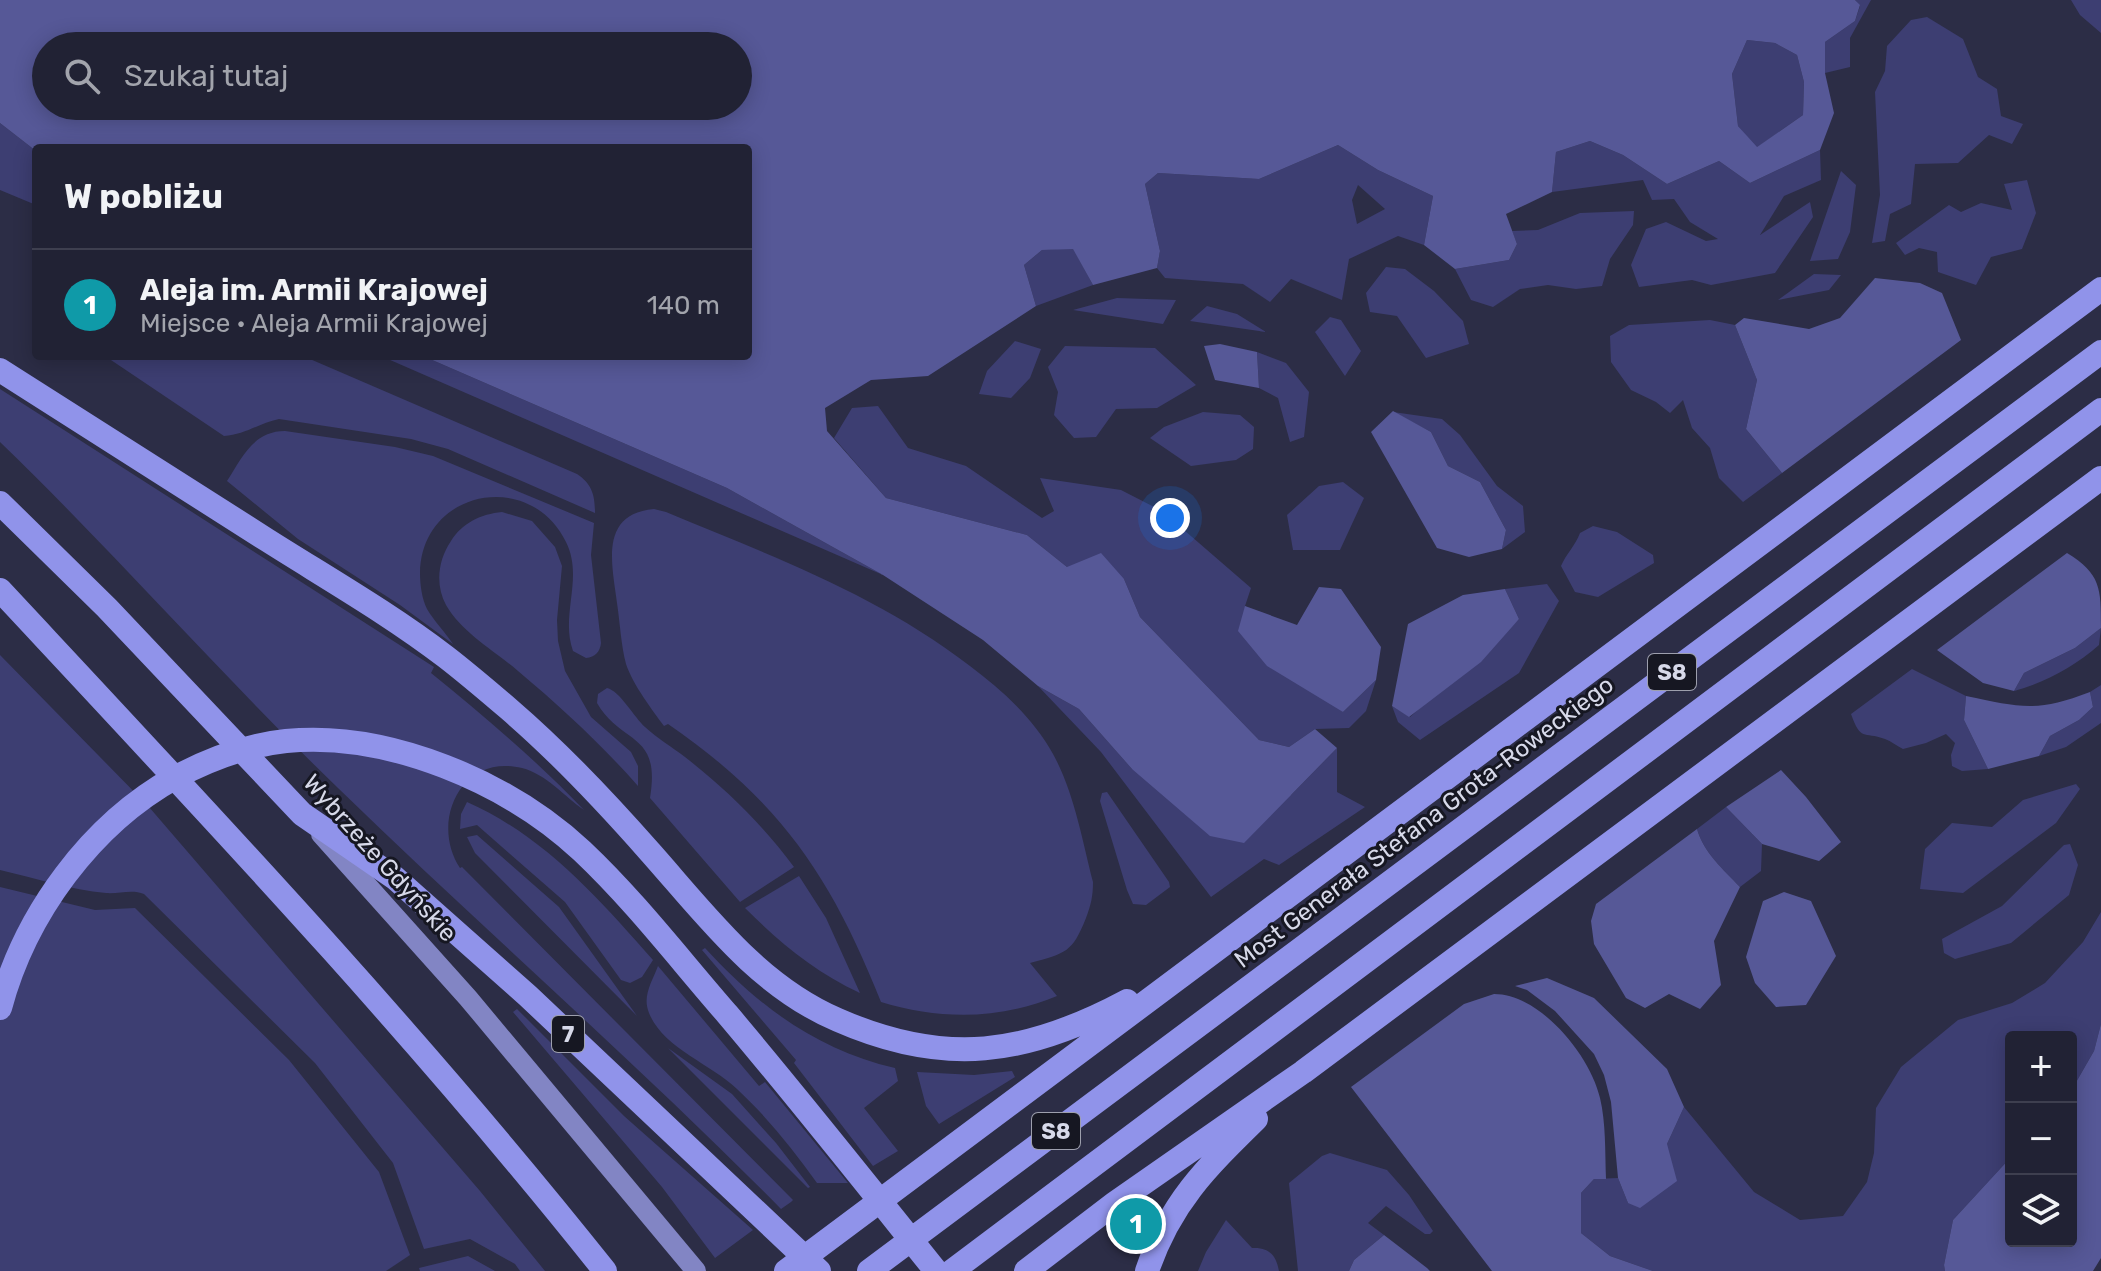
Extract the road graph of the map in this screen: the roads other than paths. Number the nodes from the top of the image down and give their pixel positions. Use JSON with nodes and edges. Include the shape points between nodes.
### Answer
{"nodes":[{"id":1,"x":2101,"y":289,"type":"edge"},
{"id":2,"x":2101,"y":352,"type":"edge"},
{"id":3,"x":0,"y":370,"type":"edge"},
{"id":4,"x":2101,"y":410,"type":"edge"},
{"id":5,"x":2101,"y":478,"type":"edge"},
{"id":6,"x":0,"y":503,"type":"edge"},
{"id":7,"x":0,"y":590,"type":"edge"},
{"id":8,"x":302,"y":814,"type":"junction"},
{"id":9,"x":1212,"y":951,"type":"junction"},
{"id":10,"x":0,"y":1008,"type":"edge"},
{"id":11,"x":1303,"y":1072,"type":"junction"},
{"id":12,"x":605,"y":1271,"type":"edge"},
{"id":13,"x":696,"y":1271,"type":"edge"},
{"id":14,"x":786,"y":1271,"type":"edge"},
{"id":15,"x":819,"y":1271,"type":"edge"},
{"id":16,"x":869,"y":1271,"type":"edge"},
{"id":17,"x":936,"y":1271,"type":"edge"},
{"id":18,"x":952,"y":1271,"type":"edge"},
{"id":19,"x":1026,"y":1271,"type":"edge"},
{"id":20,"x":1147,"y":1271,"type":"edge"}],
"edges":[{"from":1,"to":9,"type":"highway"},
{"from":2,"to":16,"type":"highway","name":"Most Generała Stefana Grota-Roweckiego","number":"S8"},
{"from":3,"to":9,"type":"highway","via":[[444,656],[588,784],[699,912],[752,964],[806,1005],[864,1031],[919,1046],[986,1050],[1077,1027]]},
{"from":4,"to":18,"type":"highway","number":"S8"},
{"from":5,"to":11,"type":"highway"},
{"from":6,"to":8,"type":"highway","name":"Wybrzeże Gdyńskie","number":"7"},
{"from":7,"to":12,"type":"highway","via":[[302,918]]},
{"from":8,"to":13,"type":"main road","name":"Wybrzeże Gdyńskie","via":[[477,1008]]},
{"from":8,"to":15,"type":"highway","number":"7","via":[[418,898]]},
{"from":9,"to":14,"type":"highway"},
{"from":10,"to":17,"type":"highway","via":[[15,965],[60,884],[88,848],[159,786],[219,756],[287,741],[363,744],[401,752],[475,780],[543,820],[579,849],[619,888],[792,1091]]},
{"from":11,"to":19,"type":"highway"},
{"from":11,"to":20,"type":"highway","via":[[1189,1188],[1161,1234]]}]}
